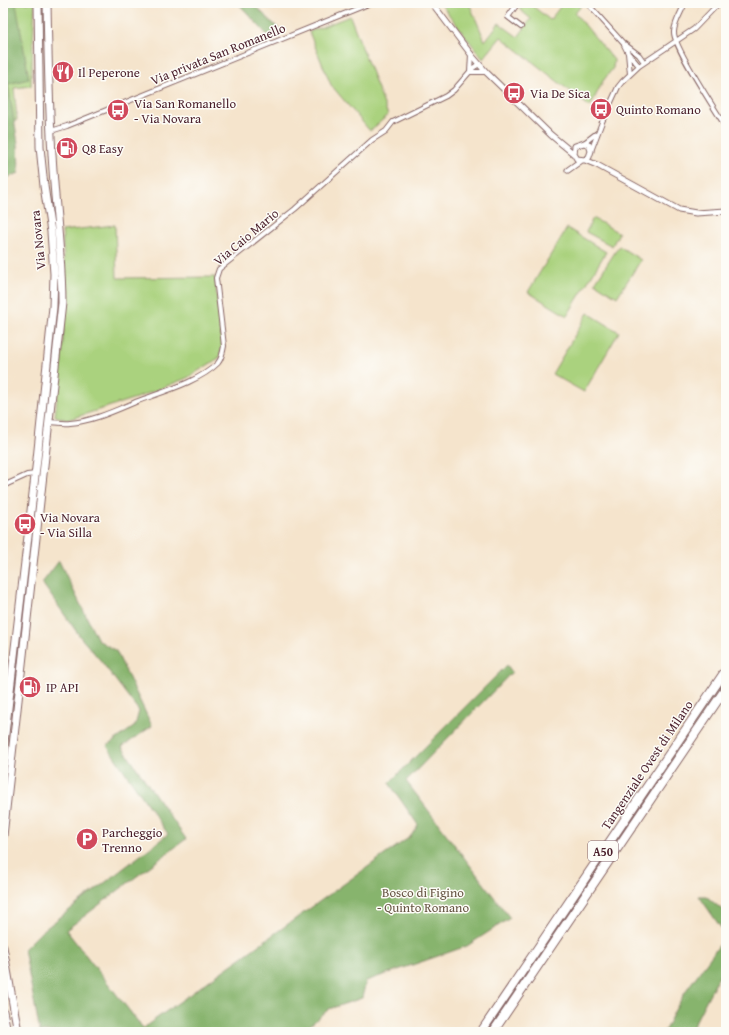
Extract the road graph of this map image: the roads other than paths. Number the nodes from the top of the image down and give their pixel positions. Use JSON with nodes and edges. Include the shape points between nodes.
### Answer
{"nodes":[{"id":1,"x":38,"y":3,"type":"edge"},
{"id":2,"x":47,"y":3,"type":"edge"},
{"id":3,"x":371,"y":3,"type":"edge"},
{"id":4,"x":432,"y":3,"type":"edge"},
{"id":5,"x":518,"y":3,"type":"edge"},
{"id":6,"x":587,"y":3,"type":"edge"},
{"id":7,"x":685,"y":3,"type":"edge"},
{"id":8,"x":719,"y":3,"type":"edge"},
{"id":9,"x":521,"y":27,"type":"dead end"},
{"id":10,"x":676,"y":42,"type":"junction"},
{"id":11,"x":623,"y":43,"type":"junction"},
{"id":12,"x":628,"y":53,"type":"junction"},
{"id":13,"x":471,"y":54,"type":"junction"},
{"id":14,"x":644,"y":62,"type":"junction"},
{"id":15,"x":478,"y":64,"type":"junction"},
{"id":16,"x":639,"y":66,"type":"junction"},
{"id":17,"x":470,"y":72,"type":"junction"},
{"id":18,"x":486,"y":72,"type":"junction"},
{"id":19,"x":630,"y":74,"type":"junction"},
{"id":20,"x":726,"y":127,"type":"edge"},
{"id":21,"x":51,"y":131,"type":"junction"},
{"id":22,"x":40,"y":132,"type":"junction"},
{"id":23,"x":597,"y":133,"type":"junction"},
{"id":24,"x":558,"y":141,"type":"junction"},
{"id":25,"x":584,"y":143,"type":"junction"},
{"id":26,"x":575,"y":146,"type":"junction"},
{"id":27,"x":591,"y":152,"type":"junction"},
{"id":28,"x":574,"y":155,"type":"junction"},
{"id":29,"x":584,"y":160,"type":"junction"},
{"id":30,"x":597,"y":165,"type":"junction"},
{"id":31,"x":726,"y":211,"type":"edge"},
{"id":32,"x":40,"y":421,"type":"junction"},
{"id":33,"x":49,"y":422,"type":"junction"},
{"id":34,"x":44,"y":471,"type":"junction"},
{"id":35,"x":35,"y":474,"type":"junction"},
{"id":36,"x":3,"y":486,"type":"edge"},
{"id":37,"x":726,"y":670,"type":"edge"},
{"id":38,"x":726,"y":688,"type":"edge"},
{"id":39,"x":3,"y":751,"type":"edge"},
{"id":40,"x":3,"y":836,"type":"edge"},
{"id":41,"x":3,"y":947,"type":"edge"},
{"id":42,"x":3,"y":1011,"type":"edge"},
{"id":43,"x":7,"y":1032,"type":"edge"},
{"id":44,"x":18,"y":1032,"type":"edge"},
{"id":45,"x":481,"y":1032,"type":"edge"},
{"id":46,"x":493,"y":1032,"type":"edge"}],
"edges":[{"from":1,"to":22,"type":"main road","name":"Via Novara"},
{"from":2,"to":21,"type":"main road","name":"Via Novara"},
{"from":3,"to":21,"type":"street","name":"Via privata San Romanello"},
{"from":4,"to":13,"type":"street"},
{"from":5,"to":9,"type":"street","via":[[508,17]]},
{"from":6,"to":11,"type":"street"},
{"from":7,"to":10,"type":"street","via":[[674,29]]},
{"from":8,"to":10,"type":"street","via":[[694,29]]},
{"from":10,"to":14,"type":"street"},
{"from":10,"to":20,"type":"street"},
{"from":11,"to":12,"type":"street"},
{"from":11,"to":14,"type":"street"},
{"from":12,"to":16,"type":"street"},
{"from":12,"to":19,"type":"street"},
{"from":13,"to":15,"type":"street"},
{"from":13,"to":17,"type":"street"},
{"from":14,"to":16,"type":"street"},
{"from":15,"to":17,"type":"street","name":"Via Caio Mario"},
{"from":15,"to":18,"type":"street"},
{"from":16,"to":19,"type":"street"},
{"from":17,"to":18,"type":"street"},
{"from":17,"to":33,"type":"street","name":"Via Caio Mario","via":[[446,96],[394,122],[295,209],[219,270],[216,278],[224,346],[222,356],[214,366],[193,379],[95,418],[70,423]]},
{"from":18,"to":24,"type":"street"},
{"from":19,"to":23,"type":"street","via":[[618,87]]},
{"from":21,"to":22,"type":"main road"},
{"from":21,"to":33,"type":"main road","name":"Via Novara","via":[[62,303]]},
{"from":22,"to":32,"type":"main road","name":"Via Novara","via":[[54,274],[53,307]]},
{"from":23,"to":25,"type":"street"},
{"from":23,"to":27,"type":"street"},
{"from":24,"to":26,"type":"street"},
{"from":24,"to":28,"type":"street"},
{"from":25,"to":26,"type":"street"},
{"from":25,"to":27,"type":"street","via":[[589,145]]},
{"from":26,"to":28,"type":"street"},
{"from":27,"to":29,"type":"street"},
{"from":27,"to":30,"type":"street"},
{"from":28,"to":29,"type":"street"},
{"from":28,"to":29,"type":"street","via":[[570,169]]},
{"from":29,"to":30,"type":"street"},
{"from":30,"to":31,"type":"street","via":[[679,210],[696,213]]},
{"from":32,"to":33,"type":"street","name":"Via Caio Mario"},
{"from":32,"to":35,"type":"main road","name":"Via Novara"},
{"from":33,"to":34,"type":"main road","name":"Via Novara"},
{"from":34,"to":35,"type":"street"},
{"from":34,"to":40,"type":"main road","name":"Via Novara"},
{"from":35,"to":36,"type":"street"},
{"from":35,"to":39,"type":"main road","name":"Via Novara"},
{"from":37,"to":45,"type":"highway","name":"Tangenziale Ovest di Milano","number":"A50"},
{"from":38,"to":46,"type":"highway","name":"Tangenziale Ovest di Milano","number":"A50"},
{"from":41,"to":44,"type":"main road"},
{"from":42,"to":43,"type":"main road"}]}
